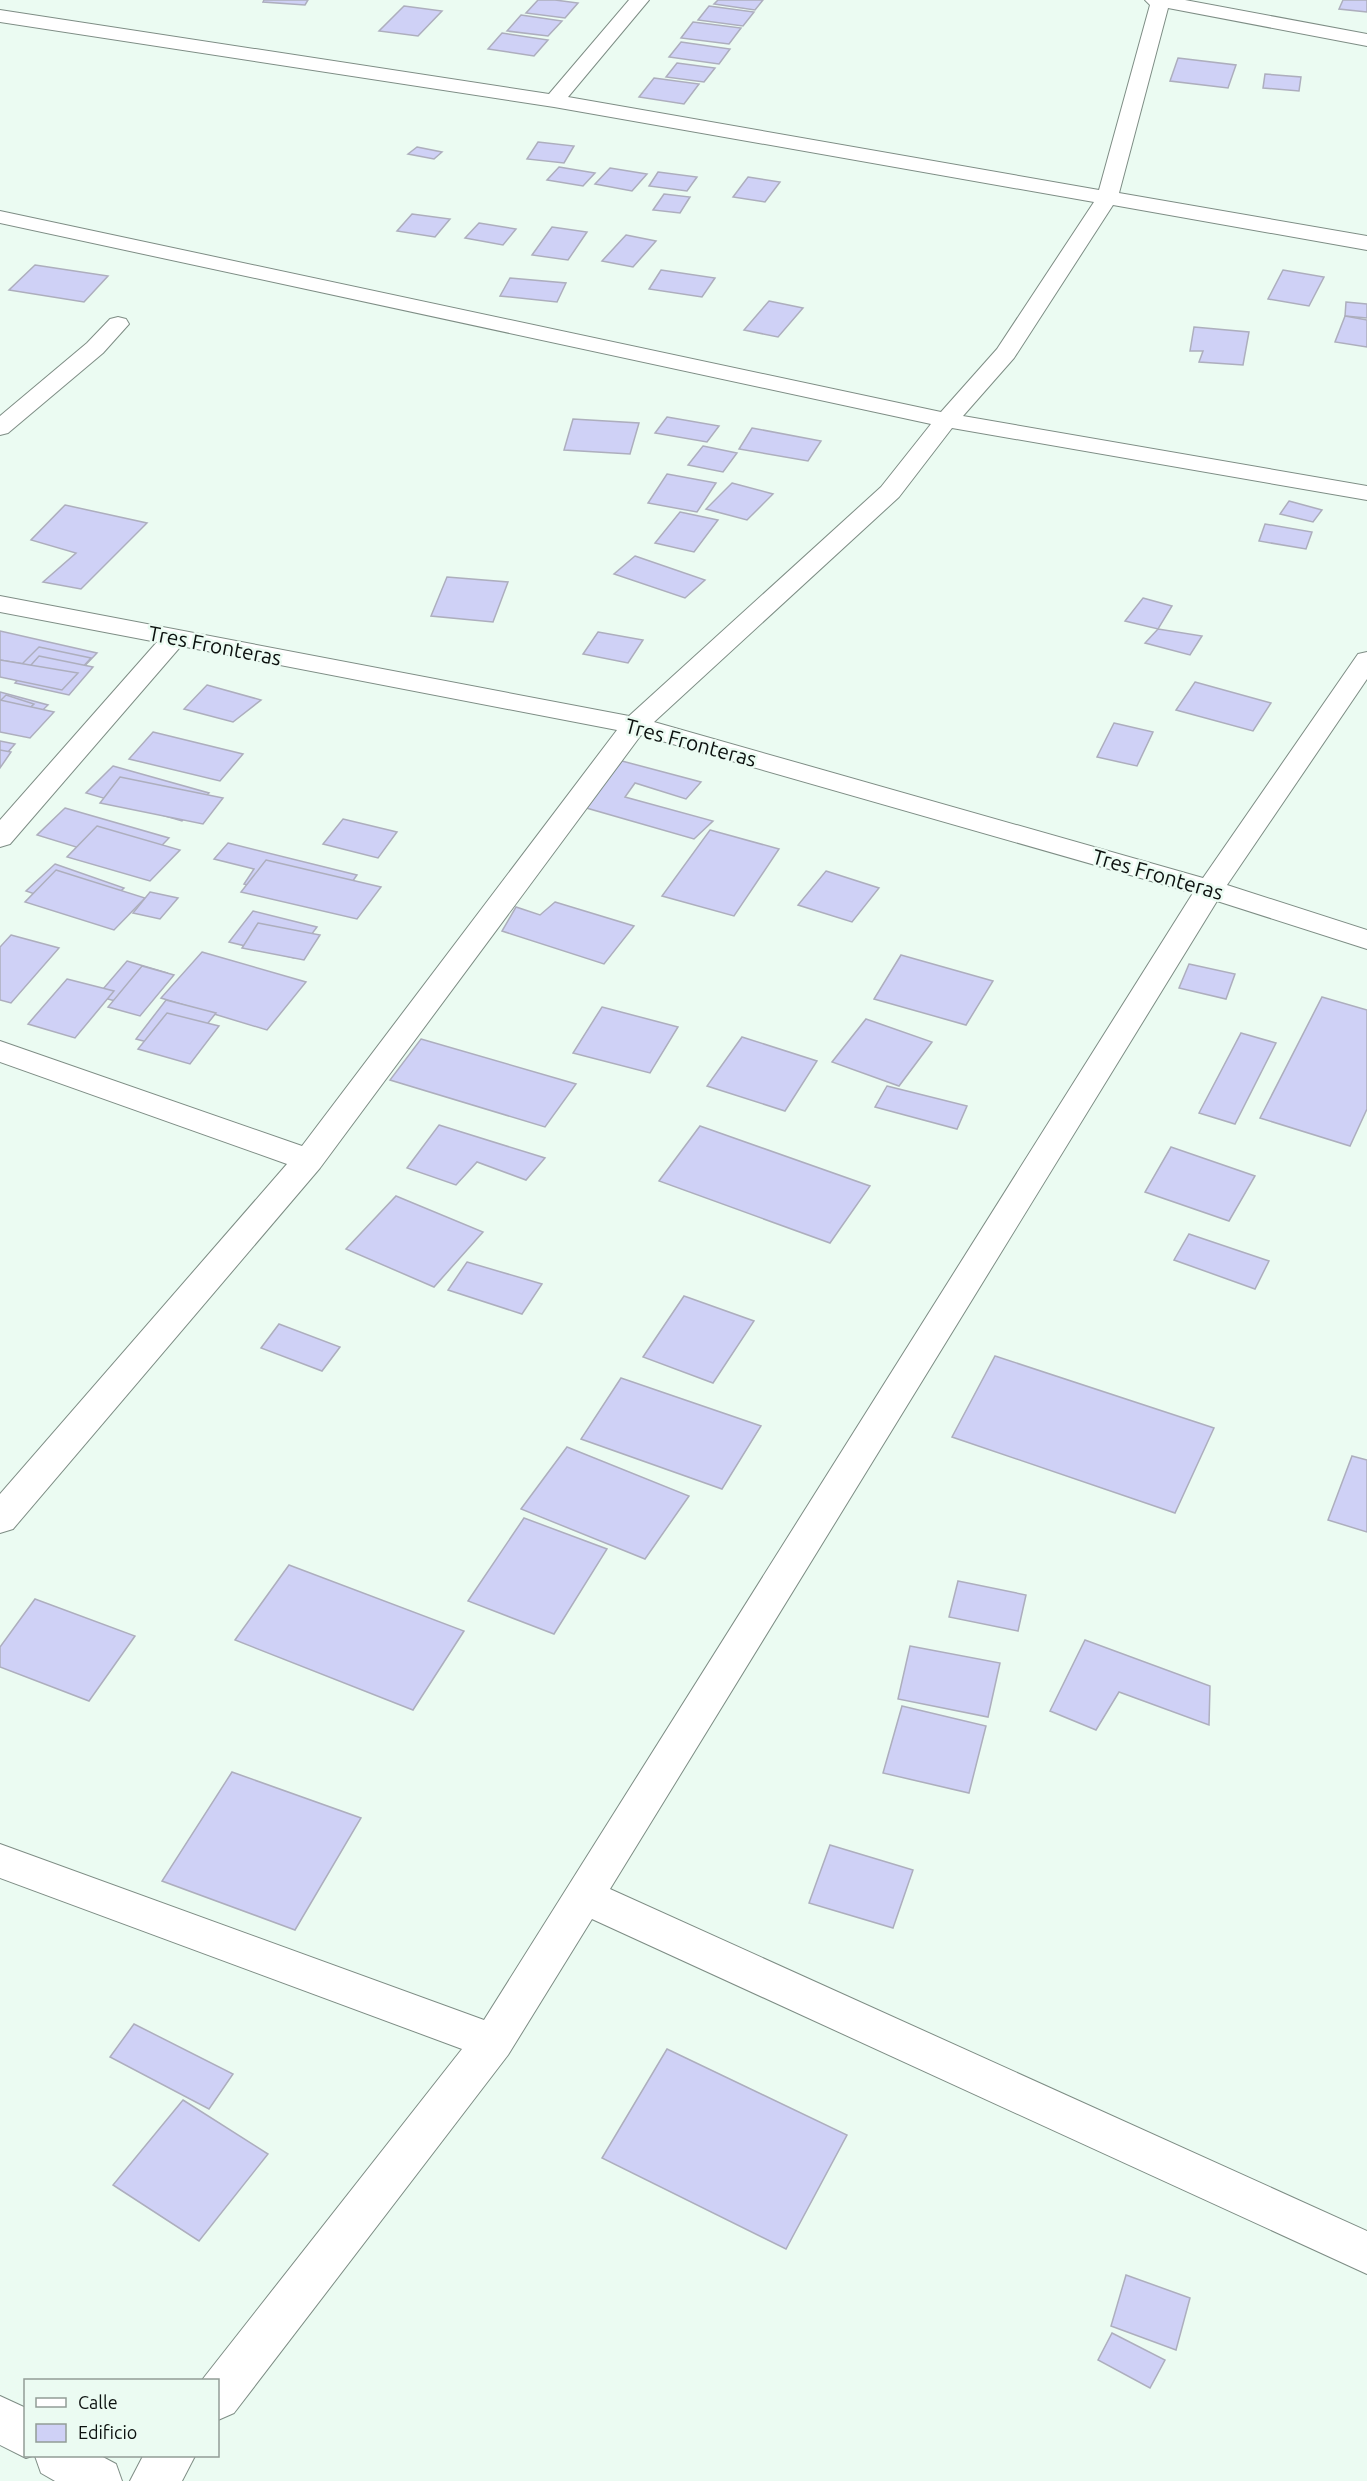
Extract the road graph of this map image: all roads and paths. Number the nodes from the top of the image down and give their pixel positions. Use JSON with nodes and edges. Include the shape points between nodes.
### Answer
{"nodes":[{"id":1,"x":639,"y":0,"type":"edge"},
{"id":2,"x":1159,"y":0,"type":"edge"},
{"id":3,"x":0,"y":16,"type":"edge"},
{"id":4,"x":1367,"y":40,"type":"edge"},
{"id":5,"x":554,"y":101,"type":"junction"},
{"id":6,"x":1107,"y":198,"type":"junction"},
{"id":7,"x":0,"y":217,"type":"edge"},
{"id":8,"x":1367,"y":243,"type":"edge"},
{"id":9,"x":118,"y":324,"type":"dead end"},
{"id":10,"x":946,"y":420,"type":"junction"},
{"id":11,"x":0,"y":428,"type":"edge"},
{"id":12,"x":1367,"y":494,"type":"edge"},
{"id":13,"x":0,"y":604,"type":"edge"},
{"id":14,"x":175,"y":637,"type":"junction"},
{"id":15,"x":1367,"y":660,"type":"edge"},
{"id":16,"x":635,"y":725,"type":"junction"},
{"id":17,"x":0,"y":838,"type":"edge"},
{"id":18,"x":1210,"y":889,"type":"junction"},
{"id":19,"x":1367,"y":940,"type":"edge"},
{"id":20,"x":0,"y":1052,"type":"edge"},
{"id":21,"x":309,"y":1160,"type":"junction"},
{"id":22,"x":0,"y":1519,"type":"edge"},
{"id":23,"x":0,"y":1861,"type":"edge"},
{"id":24,"x":583,"y":1896,"type":"junction"},
{"id":25,"x":493,"y":2042,"type":"junction"},
{"id":26,"x":1367,"y":2253,"type":"edge"},
{"id":27,"x":219,"y":2396,"type":"edge"},
{"id":28,"x":0,"y":2419,"type":"edge"},
{"id":29,"x":24,"y":2434,"type":"edge"},
{"id":30,"x":60,"y":2457,"type":"edge"},
{"id":31,"x":171,"y":2457,"type":"edge"},
{"id":32,"x":99,"y":2481,"type":"edge"},
{"id":33,"x":153,"y":2481,"type":"edge"}],
"edges":[{"from":1,"to":5,"type":"street"},
{"from":2,"to":4,"type":"street"},
{"from":2,"to":6,"type":"street"},
{"from":3,"to":5,"type":"street"},
{"from":5,"to":6,"type":"street"},
{"from":6,"to":8,"type":"street"},
{"from":6,"to":10,"type":"street","via":[[1006,353]]},
{"from":7,"to":10,"type":"street"},
{"from":9,"to":11,"type":"street"},
{"from":10,"to":12,"type":"street"},
{"from":10,"to":16,"type":"street","via":[[890,492]]},
{"from":13,"to":14,"type":"street","name":"Tres Fronteras"},
{"from":14,"to":16,"type":"street","name":"Tres Fronteras"},
{"from":14,"to":17,"type":"street"},
{"from":15,"to":18,"type":"street"},
{"from":16,"to":18,"type":"street","name":"Tres Fronteras"},
{"from":16,"to":21,"type":"street"},
{"from":18,"to":19,"type":"street","name":"Tres Fronteras"},
{"from":18,"to":24,"type":"street"},
{"from":20,"to":21,"type":"street"},
{"from":21,"to":22,"type":"street"},
{"from":23,"to":25,"type":"street"},
{"from":24,"to":25,"type":"street"},
{"from":24,"to":26,"type":"street"},
{"from":25,"to":27,"type":"street"},
{"from":28,"to":29,"type":"street"},
{"from":30,"to":32,"type":"street"},
{"from":31,"to":33,"type":"street"}]}
